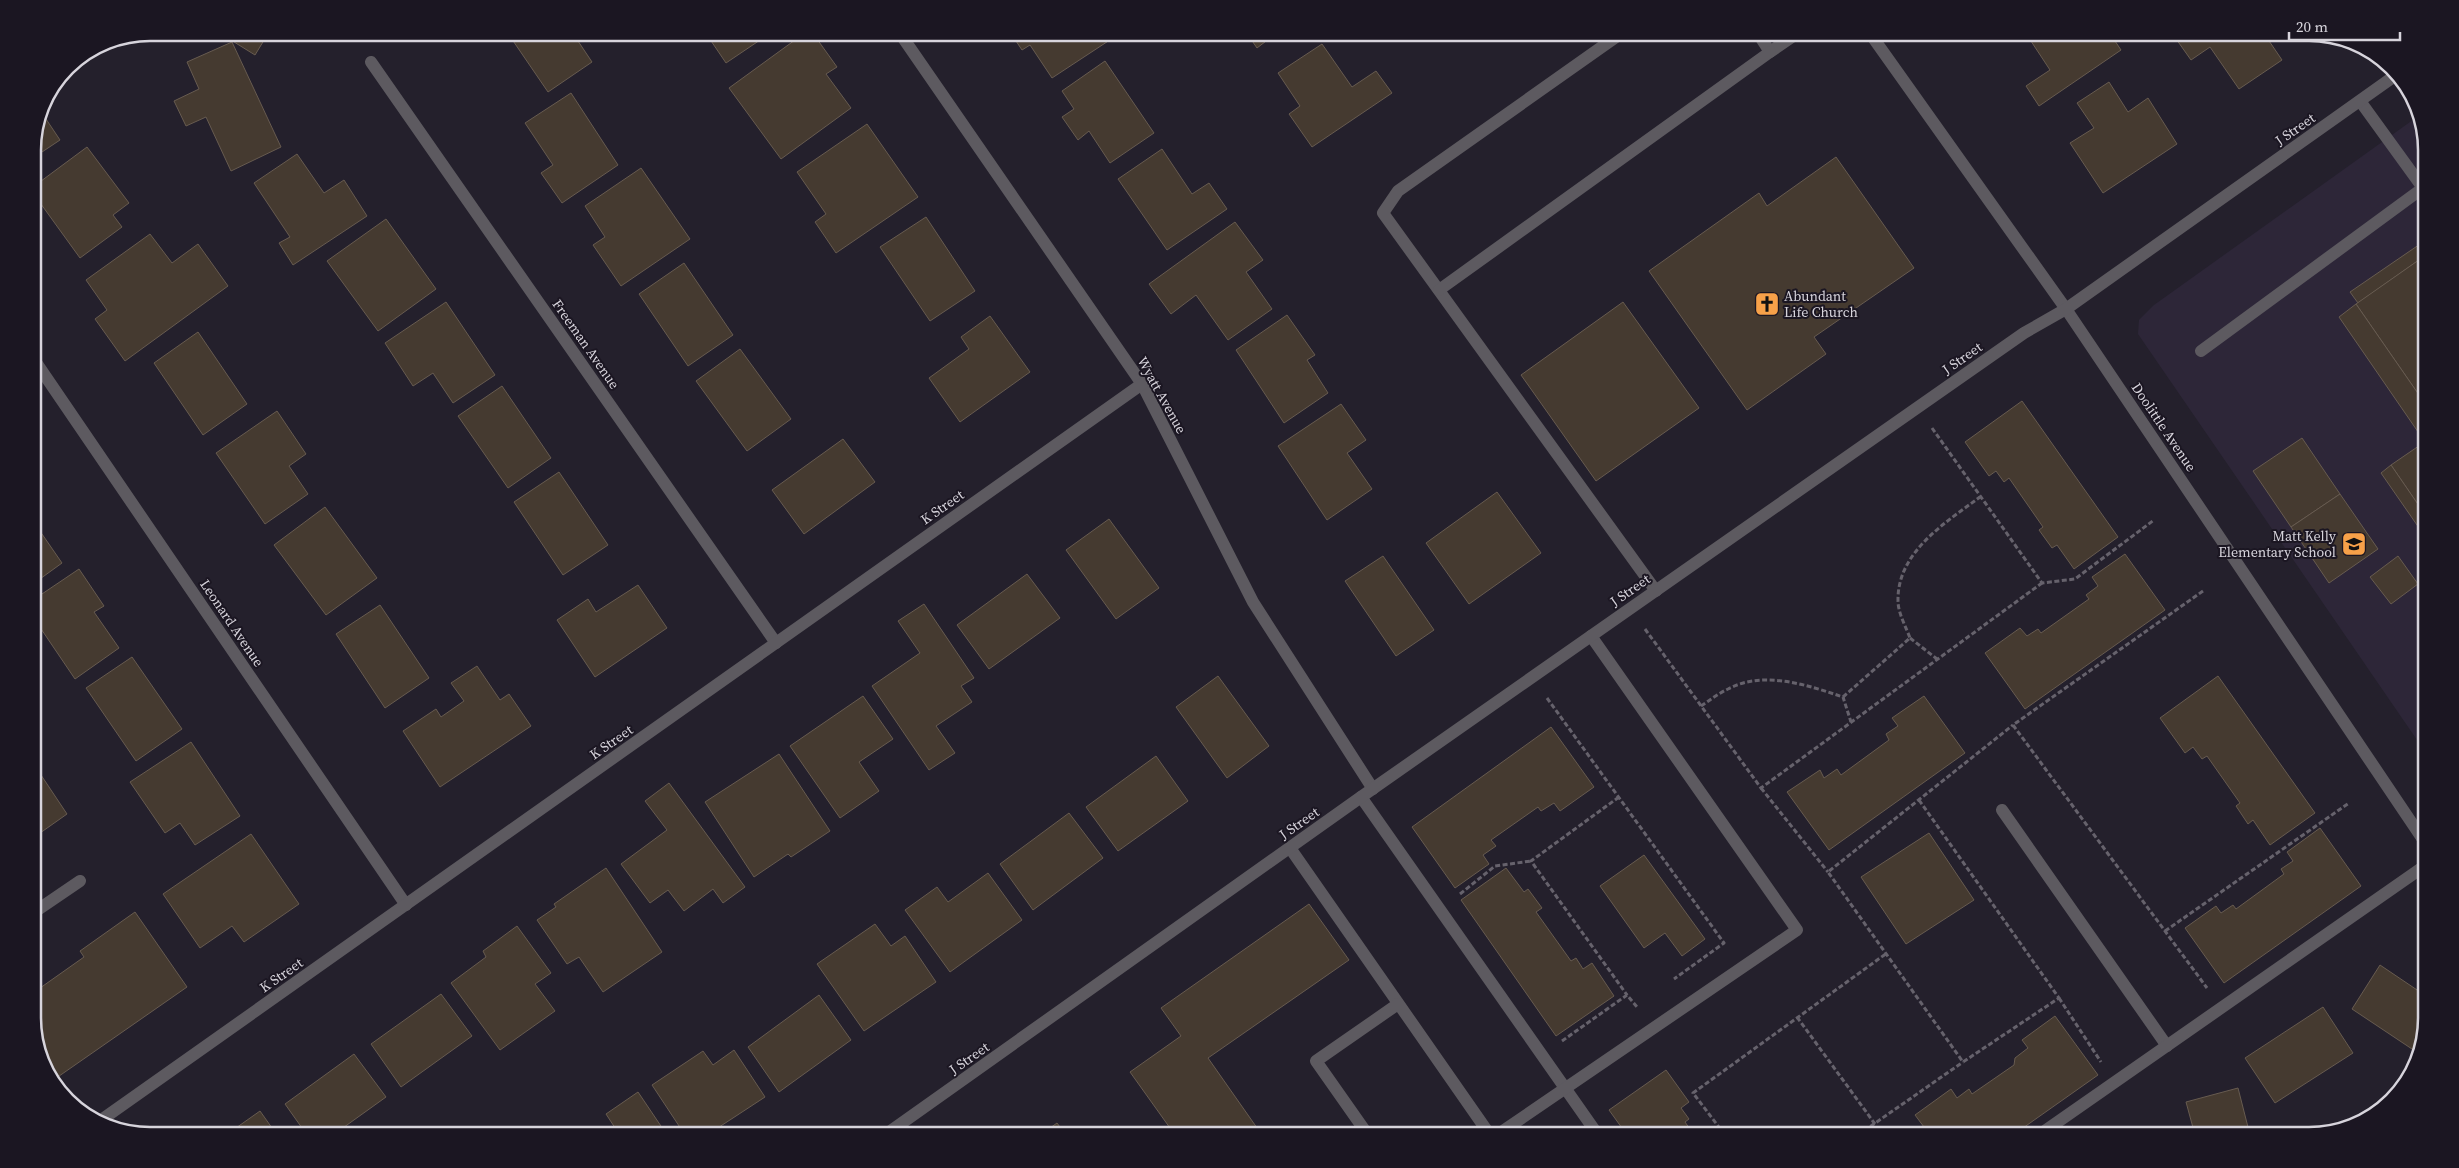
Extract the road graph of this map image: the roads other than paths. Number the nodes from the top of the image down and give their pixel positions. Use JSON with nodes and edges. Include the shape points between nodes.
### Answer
{"nodes":[{"id":1,"x":906,"y":41,"type":"edge"},
{"id":2,"x":1610,"y":41,"type":"edge"},
{"id":3,"x":1763,"y":41,"type":"edge"},
{"id":4,"x":1786,"y":41,"type":"edge"},
{"id":5,"x":1875,"y":41,"type":"edge"},
{"id":6,"x":1770,"y":52,"type":"junction"},
{"id":7,"x":371,"y":62,"type":"dead end"},
{"id":8,"x":2391,"y":78,"type":"edge"},
{"id":9,"x":2360,"y":102,"type":"junction"},
{"id":10,"x":2418,"y":178,"type":"edge"},
{"id":11,"x":2418,"y":192,"type":"edge"},
{"id":12,"x":1439,"y":290,"type":"junction"},
{"id":13,"x":2066,"y":309,"type":"junction"},
{"id":14,"x":2201,"y":351,"type":"dead end"},
{"id":15,"x":41,"y":370,"type":"edge"},
{"id":16,"x":1142,"y":384,"type":"junction"},
{"id":17,"x":1656,"y":590,"type":"junction"},
{"id":18,"x":1591,"y":636,"type":"junction"},
{"id":19,"x":776,"y":643,"type":"junction"},
{"id":20,"x":1373,"y":789,"type":"junction"},
{"id":21,"x":1361,"y":797,"type":"junction"},
{"id":22,"x":2002,"y":810,"type":"dead end"},
{"id":23,"x":2418,"y":832,"type":"edge"},
{"id":24,"x":1290,"y":848,"type":"junction"},
{"id":25,"x":2418,"y":871,"type":"edge"},
{"id":26,"x":80,"y":881,"type":"dead end"},
{"id":27,"x":406,"y":905,"type":"junction"},
{"id":28,"x":41,"y":908,"type":"edge"},
{"id":29,"x":1398,"y":1004,"type":"junction"},
{"id":30,"x":2167,"y":1046,"type":"junction"},
{"id":31,"x":1565,"y":1089,"type":"junction"},
{"id":32,"x":105,"y":1116,"type":"edge"},
{"id":33,"x":898,"y":1127,"type":"edge"},
{"id":34,"x":1362,"y":1127,"type":"edge"},
{"id":35,"x":1484,"y":1127,"type":"edge"},
{"id":36,"x":1511,"y":1127,"type":"edge"},
{"id":37,"x":1592,"y":1127,"type":"edge"},
{"id":38,"x":2051,"y":1127,"type":"edge"}],
"edges":[{"from":1,"to":16,"type":"street","name":"Wyatt Avenue"},
{"from":2,"to":12,"type":"street","via":[[1398,191],[1383,213]]},
{"from":3,"to":6,"type":"street"},
{"from":4,"to":6,"type":"street"},
{"from":5,"to":13,"type":"street","name":"Doolittle Avenue"},
{"from":6,"to":12,"type":"street"},
{"from":7,"to":19,"type":"street","name":"Freeman Avenue"},
{"from":8,"to":9,"type":"street","name":"J Street"},
{"from":9,"to":10,"type":"street"},
{"from":9,"to":13,"type":"street","name":"J Street"},
{"from":11,"to":14,"type":"street"},
{"from":12,"to":17,"type":"street"},
{"from":13,"to":17,"type":"street","name":"J Street","via":[[2024,333]]},
{"from":13,"to":23,"type":"street","name":"Doolittle Avenue"},
{"from":15,"to":27,"type":"street","name":"Leonard Avenue"},
{"from":16,"to":19,"type":"street","name":"K Street"},
{"from":16,"to":20,"type":"street","name":"Wyatt Avenue","via":[[1253,602]]},
{"from":17,"to":18,"type":"street","name":"J Street"},
{"from":18,"to":20,"type":"street","name":"J Street"},
{"from":18,"to":31,"type":"street","via":[[1797,930]]},
{"from":19,"to":27,"type":"street","name":"K Street"},
{"from":20,"to":21,"type":"street","name":"J Street"},
{"from":21,"to":24,"type":"street","name":"J Street"},
{"from":21,"to":31,"type":"street"},
{"from":22,"to":30,"type":"street"},
{"from":24,"to":29,"type":"street"},
{"from":24,"to":33,"type":"street","name":"J Street"},
{"from":25,"to":30,"type":"street"},
{"from":26,"to":28,"type":"street"},
{"from":27,"to":32,"type":"street","name":"K Street"},
{"from":29,"to":34,"type":"street","via":[[1316,1061]]},
{"from":29,"to":35,"type":"street"},
{"from":30,"to":38,"type":"street"},
{"from":31,"to":36,"type":"street"},
{"from":31,"to":37,"type":"street"}]}
